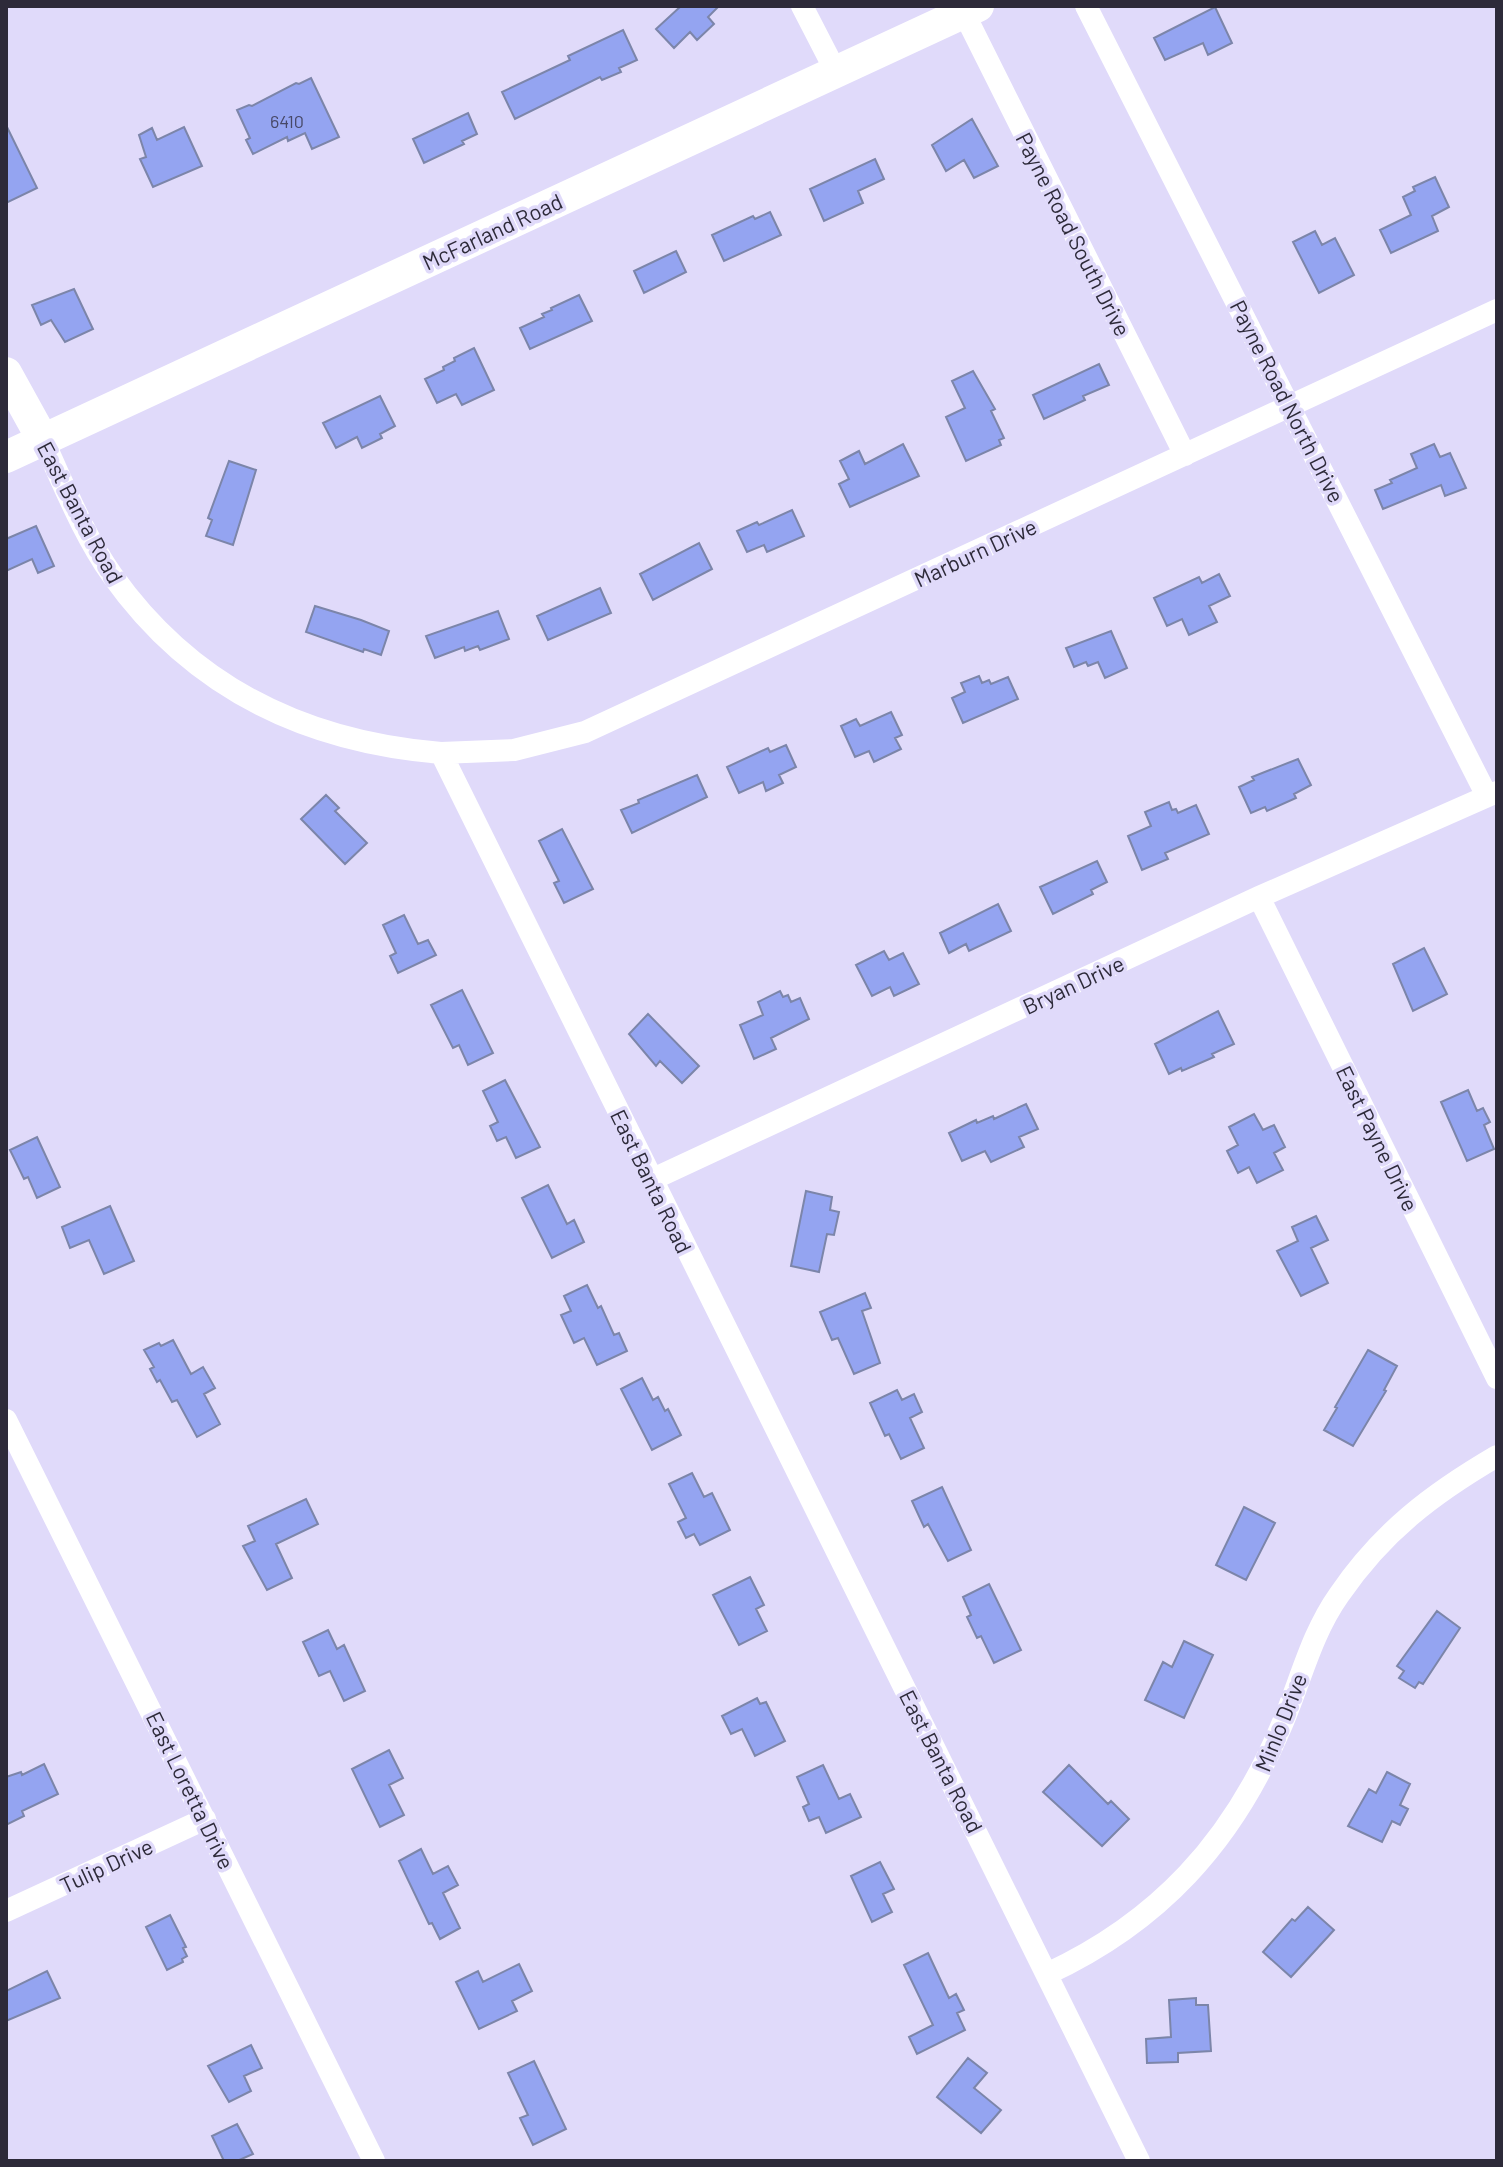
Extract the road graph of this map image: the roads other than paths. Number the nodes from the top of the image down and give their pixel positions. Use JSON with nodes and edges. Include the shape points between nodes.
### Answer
{"nodes":[{"id":1,"x":802,"y":6,"type":"edge"},
{"id":2,"x":1086,"y":6,"type":"edge"},
{"id":3,"x":971,"y":9,"type":"edge"},
{"id":4,"x":836,"y":72,"type":"junction"},
{"id":5,"x":1497,"y":310,"type":"edge"},
{"id":6,"x":6,"y":373,"type":"edge"},
{"id":7,"x":1290,"y":405,"type":"junction"},
{"id":8,"x":43,"y":440,"type":"junction"},
{"id":9,"x":1185,"y":455,"type":"junction"},
{"id":10,"x":6,"y":457,"type":"edge"},
{"id":11,"x":441,"y":753,"type":"junction"},
{"id":12,"x":1492,"y":794,"type":"edge"},
{"id":13,"x":1259,"y":897,"type":"junction"},
{"id":14,"x":651,"y":1180,"type":"junction"},
{"id":15,"x":1497,"y":1378,"type":"edge"},
{"id":16,"x":6,"y":1420,"type":"edge"},
{"id":17,"x":1497,"y":1456,"type":"edge"},
{"id":18,"x":205,"y":1819,"type":"junction"},
{"id":19,"x":6,"y":1911,"type":"edge"},
{"id":20,"x":1047,"y":1974,"type":"junction"},
{"id":21,"x":374,"y":2161,"type":"edge"},
{"id":22,"x":1139,"y":2161,"type":"edge"}],
"edges":[{"from":1,"to":4,"type":"street"},
{"from":2,"to":7,"type":"street","name":"Payne Road North Drive"},
{"from":3,"to":4,"type":"street","name":"McFarland Road"},
{"from":3,"to":9,"type":"street","name":"Payne Road South Drive"},
{"from":4,"to":8,"type":"street","name":"McFarland Road"},
{"from":5,"to":7,"type":"street","name":"Marburn Drive"},
{"from":6,"to":8,"type":"street","name":"East Banta Road"},
{"from":7,"to":9,"type":"street","name":"Marburn Drive"},
{"from":7,"to":12,"type":"street","name":"Payne Road North Drive"},
{"from":8,"to":10,"type":"street","name":"McFarland Road"},
{"from":8,"to":11,"type":"street","name":"East Banta Road","via":[[111,574],[132,603],[202,670],[246,699],[311,728],[388,747]]},
{"from":9,"to":11,"type":"street","name":"Marburn Drive","via":[[585,732],[514,750]]},
{"from":11,"to":14,"type":"street","name":"East Banta Road"},
{"from":12,"to":13,"type":"street","name":"Bryan Drive"},
{"from":13,"to":14,"type":"street","name":"Bryan Drive"},
{"from":13,"to":15,"type":"street","name":"East Payne Drive"},
{"from":14,"to":20,"type":"street","name":"East Banta Road"},
{"from":16,"to":18,"type":"street","name":"East Loretta Drive"},
{"from":17,"to":20,"type":"street","name":"Minlo Drive","via":[[1406,1517],[1353,1575],[1309,1650],[1264,1765],[1207,1854],[1130,1926]]},
{"from":18,"to":19,"type":"street","name":"Tulip Drive"},
{"from":18,"to":21,"type":"street","name":"East Loretta Drive"},
{"from":20,"to":22,"type":"street","name":"East Banta Road"}]}
